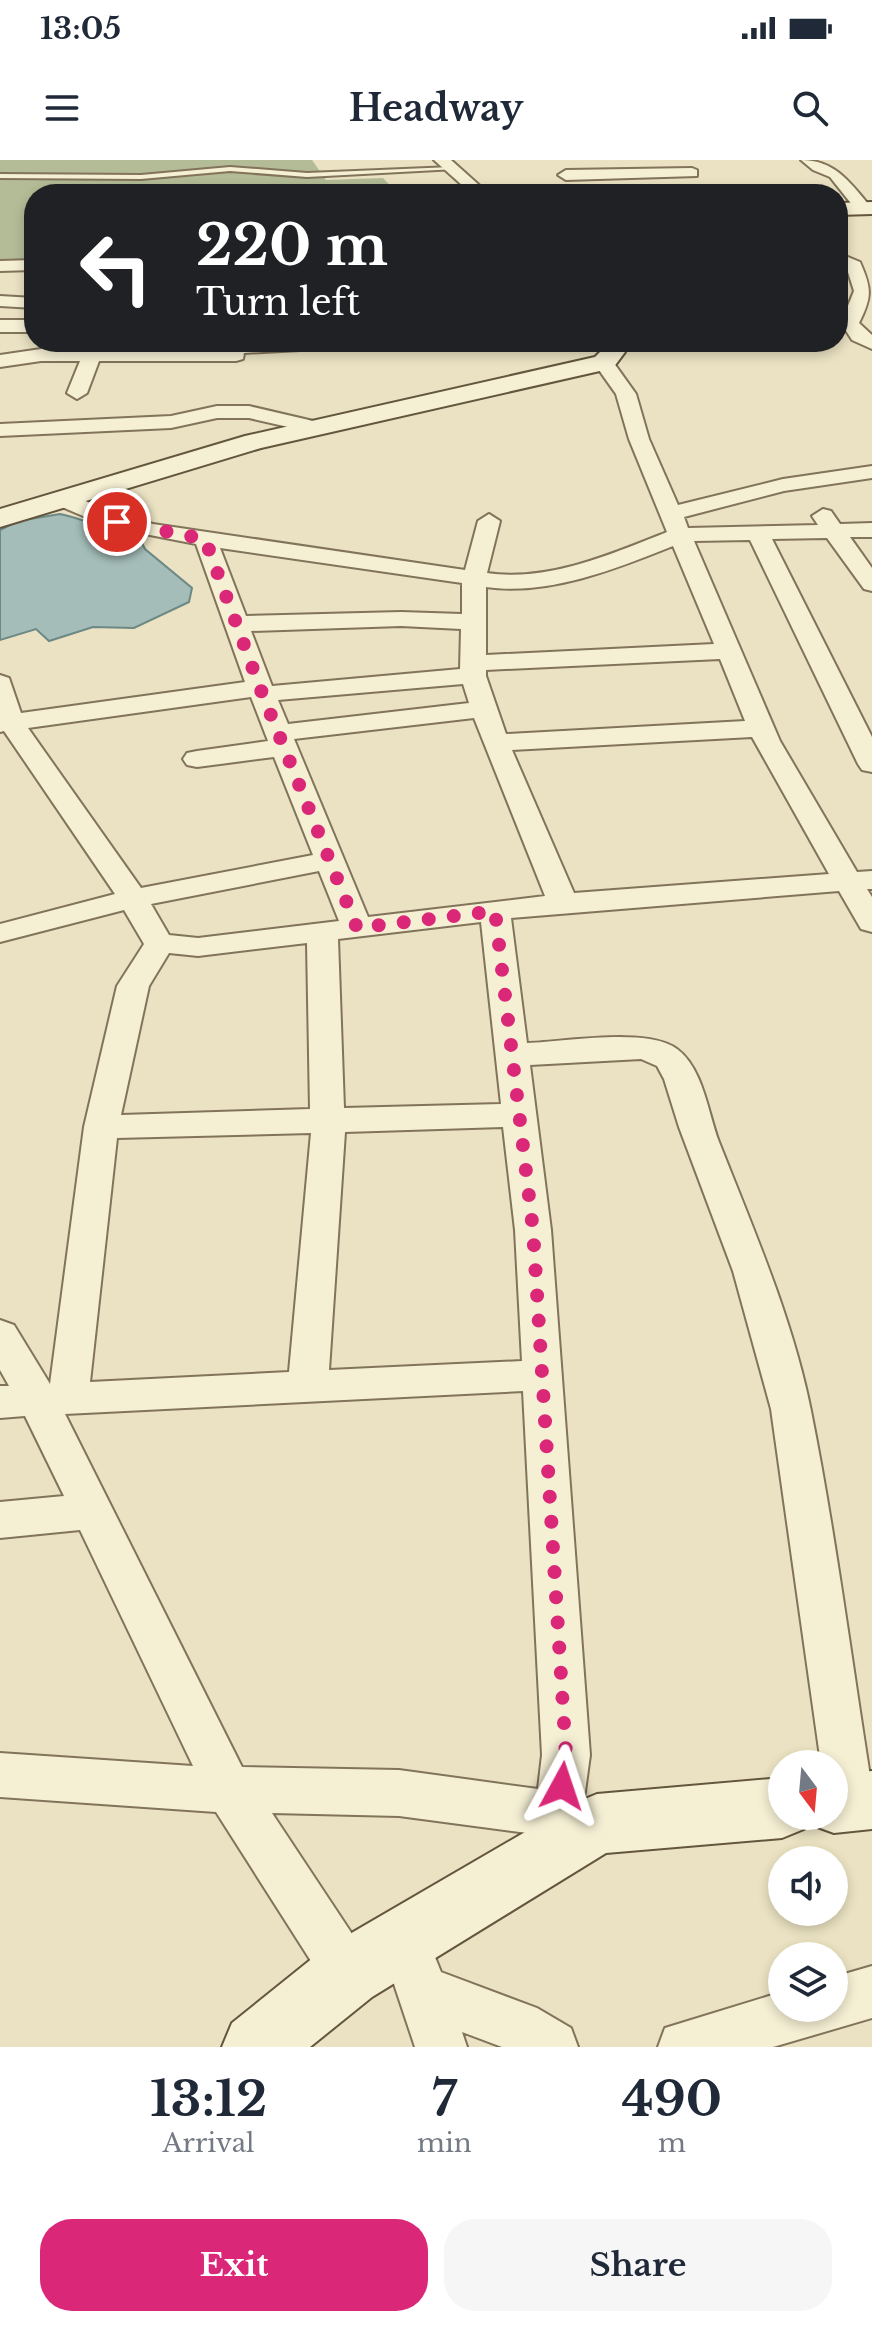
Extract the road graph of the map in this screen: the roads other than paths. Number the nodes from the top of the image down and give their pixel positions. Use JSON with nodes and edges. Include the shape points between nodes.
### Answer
{"nodes":[{"id":1,"x":809,"y":160,"type":"edge"},
{"id":2,"x":447,"y":164,"type":"edge"},
{"id":3,"x":696,"y":166,"type":"edge"},
{"id":4,"x":566,"y":175,"type":"dead end"},
{"id":5,"x":0,"y":176,"type":"edge"},
{"id":6,"x":470,"y":184,"type":"edge"},
{"id":7,"x":845,"y":184,"type":"edge"},
{"id":8,"x":848,"y":187,"type":"edge"},
{"id":9,"x":868,"y":208,"type":"edge"},
{"id":10,"x":848,"y":209,"type":"edge"},
{"id":11,"x":848,"y":263,"type":"edge"},
{"id":12,"x":24,"y":265,"type":"edge"},
{"id":13,"x":0,"y":266,"type":"edge"},
{"id":14,"x":0,"y":301,"type":"edge"},
{"id":15,"x":24,"y":302,"type":"edge"},
{"id":16,"x":0,"y":326,"type":"edge"},
{"id":17,"x":24,"y":326,"type":"edge"},
{"id":18,"x":870,"y":342,"type":"edge"},
{"id":19,"x":64,"y":352,"type":"edge"},
{"id":20,"x":93,"y":352,"type":"edge"},
{"id":21,"x":176,"y":352,"type":"edge"},
{"id":22,"x":607,"y":352,"type":"edge"},
{"id":23,"x":236,"y":355,"type":"dead end"},
{"id":24,"x":0,"y":361,"type":"edge"},
{"id":25,"x":77,"y":393,"type":"dead end"},
{"id":26,"x":319,"y":428,"type":"junction"},
{"id":27,"x":0,"y":430,"type":"edge"},
{"id":28,"x":872,"y":472,"type":"edge"},
{"id":29,"x":783,"y":485,"type":"junction"},
{"id":30,"x":63,"y":499,"type":"junction"},
{"id":31,"x":0,"y":518,"type":"edge"},
{"id":32,"x":489,"y":521,"type":"dead end"},
{"id":33,"x":676,"y":524,"type":"junction"},
{"id":34,"x":834,"y":529,"type":"junction"},
{"id":35,"x":872,"y":530,"type":"edge"},
{"id":36,"x":757,"y":532,"type":"junction"},
{"id":37,"x":205,"y":539,"type":"junction"},
{"id":38,"x":474,"y":578,"type":"junction"},
{"id":39,"x":872,"y":584,"type":"edge"},
{"id":40,"x":473,"y":622,"type":"junction"},
{"id":41,"x":237,"y":624,"type":"junction"},
{"id":42,"x":729,"y":651,"type":"junction"},
{"id":43,"x":473,"y":670,"type":"junction"},
{"id":44,"x":0,"y":683,"type":"edge"},
{"id":45,"x":262,"y":691,"type":"junction"},
{"id":46,"x":483,"y":709,"type":"junction"},
{"id":47,"x":5,"y":722,"type":"edge"},
{"id":48,"x":762,"y":728,"type":"junction"},
{"id":49,"x":282,"y":740,"type":"junction"},
{"id":50,"x":496,"y":743,"type":"junction"},
{"id":51,"x":197,"y":759,"type":"dead end"},
{"id":52,"x":872,"y":764,"type":"edge"},
{"id":53,"x":330,"y":860,"type":"junction"},
{"id":54,"x":860,"y":881,"type":"edge"},
{"id":55,"x":133,"y":898,"type":"junction"},
{"id":56,"x":0,"y":903,"type":"edge"},
{"id":57,"x":563,"y":903,"type":"junction"},
{"id":58,"x":495,"y":911,"type":"junction"},
{"id":59,"x":872,"y":923,"type":"edge"},
{"id":60,"x":357,"y":928,"type":"junction"},
{"id":61,"x":7,"y":932,"type":"edge"},
{"id":62,"x":322,"y":932,"type":"junction"},
{"id":63,"x":160,"y":943,"type":"junction"},
{"id":64,"x":512,"y":1055,"type":"junction"},
{"id":65,"x":520,"y":1115,"type":"junction"},
{"id":66,"x":328,"y":1120,"type":"junction"},
{"id":67,"x":101,"y":1127,"type":"junction"},
{"id":68,"x":0,"y":1335,"type":"edge"},
{"id":69,"x":542,"y":1375,"type":"junction"},
{"id":70,"x":308,"y":1386,"type":"junction"},
{"id":71,"x":35,"y":1400,"type":"edge"},
{"id":72,"x":93,"y":1511,"type":"junction"},
{"id":73,"x":0,"y":1520,"type":"edge"},
{"id":74,"x":0,"y":1775,"type":"edge"},
{"id":75,"x":229,"y":1790,"type":"junction"},
{"id":76,"x":852,"y":1802,"type":"edge"},
{"id":77,"x":768,"y":1809,"type":"edge"},
{"id":78,"x":578,"y":1820,"type":"junction"},
{"id":79,"x":413,"y":1964,"type":"junction"},
{"id":80,"x":348,"y":1973,"type":"junction"},
{"id":81,"x":872,"y":1992,"type":"edge"},
{"id":82,"x":848,"y":1999,"type":"edge"},
{"id":83,"x":769,"y":2022,"type":"edge"},
{"id":84,"x":256,"y":2047,"type":"edge"},
{"id":85,"x":441,"y":2047,"type":"edge"},
{"id":86,"x":552,"y":2047,"type":"edge"},
{"id":87,"x":684,"y":2047,"type":"edge"}],
"edges":[{"from":1,"to":7,"type":"street"},
{"from":2,"to":5,"type":"lane","via":[[307,175],[230,169],[141,177]]},
{"from":2,"to":6,"type":"street"},
{"from":3,"to":4,"type":"street"},
{"from":8,"to":9,"type":"street"},
{"from":9,"to":10,"type":"main road"},
{"from":11,"to":18,"type":"street","via":[[865,293],[861,310],[850,323]]},
{"from":12,"to":13,"type":"street"},
{"from":14,"to":15,"type":"street"},
{"from":16,"to":17,"type":"street"},
{"from":19,"to":24,"type":"street"},
{"from":20,"to":25,"type":"street"},
{"from":21,"to":23,"type":"street"},
{"from":22,"to":26,"type":"main road"},
{"from":22,"to":33,"type":"street"},
{"from":26,"to":27,"type":"street","via":[[249,412],[217,412],[171,422]]},
{"from":26,"to":30,"type":"main road"},
{"from":28,"to":29,"type":"street"},
{"from":29,"to":33,"type":"street"},
{"from":29,"to":34,"type":"street","via":[[808,499]]},
{"from":30,"to":31,"type":"main road"},
{"from":30,"to":37,"type":"street","via":[[117,522]]},
{"from":32,"to":38,"type":"street"},
{"from":33,"to":36,"type":"street"},
{"from":33,"to":38,"type":"street","via":[[621,559],[543,579]]},
{"from":33,"to":42,"type":"street"},
{"from":34,"to":35,"type":"street"},
{"from":34,"to":36,"type":"street"},
{"from":34,"to":39,"type":"street"},
{"from":36,"to":52,"type":"street"},
{"from":37,"to":38,"type":"street"},
{"from":37,"to":41,"type":"street"},
{"from":38,"to":40,"type":"street"},
{"from":40,"to":41,"type":"street"},
{"from":40,"to":43,"type":"street"},
{"from":41,"to":45,"type":"street"},
{"from":42,"to":43,"type":"street"},
{"from":42,"to":48,"type":"street"},
{"from":43,"to":45,"type":"street"},
{"from":43,"to":46,"type":"street"},
{"from":44,"to":47,"type":"street"},
{"from":45,"to":47,"type":"street"},
{"from":45,"to":49,"type":"street"},
{"from":46,"to":49,"type":"street"},
{"from":46,"to":50,"type":"street"},
{"from":47,"to":55,"type":"street"},
{"from":48,"to":50,"type":"street"},
{"from":48,"to":54,"type":"street"},
{"from":49,"to":51,"type":"street"},
{"from":49,"to":53,"type":"street"},
{"from":50,"to":57,"type":"street"},
{"from":53,"to":55,"type":"street"},
{"from":53,"to":60,"type":"street"},
{"from":54,"to":57,"type":"street"},
{"from":54,"to":59,"type":"street"},
{"from":55,"to":61,"type":"street"},
{"from":55,"to":63,"type":"street"},
{"from":56,"to":61,"type":"street"},
{"from":57,"to":58,"type":"street"},
{"from":58,"to":60,"type":"street"},
{"from":58,"to":64,"type":"street"},
{"from":60,"to":62,"type":"street"},
{"from":62,"to":63,"type":"street","via":[[198,947]]},
{"from":62,"to":66,"type":"street"},
{"from":63,"to":67,"type":"street","via":[[133,986]]},
{"from":64,"to":65,"type":"street"},
{"from":64,"to":76,"type":"street","via":[[641,1048],[669,1059],[681,1079],[752,1271],[791,1409]]},
{"from":65,"to":66,"type":"street"},
{"from":65,"to":69,"type":"street"},
{"from":66,"to":67,"type":"street"},
{"from":66,"to":70,"type":"street"},
{"from":67,"to":71,"type":"street"},
{"from":68,"to":71,"type":"street"},
{"from":69,"to":70,"type":"street"},
{"from":69,"to":78,"type":"street","via":[[566,1755]]},
{"from":70,"to":71,"type":"street"},
{"from":71,"to":72,"type":"street"},
{"from":72,"to":73,"type":"street"},
{"from":72,"to":75,"type":"street"},
{"from":74,"to":75,"type":"street"},
{"from":75,"to":78,"type":"street","via":[[399,1793]]},
{"from":75,"to":80,"type":"street"},
{"from":77,"to":78,"type":"main road"},
{"from":78,"to":79,"type":"main road"},
{"from":79,"to":80,"type":"main road"},
{"from":79,"to":85,"type":"street"},
{"from":79,"to":86,"type":"street"},
{"from":80,"to":84,"type":"main road"},
{"from":81,"to":82,"type":"street"},
{"from":83,"to":87,"type":"street"}]}
